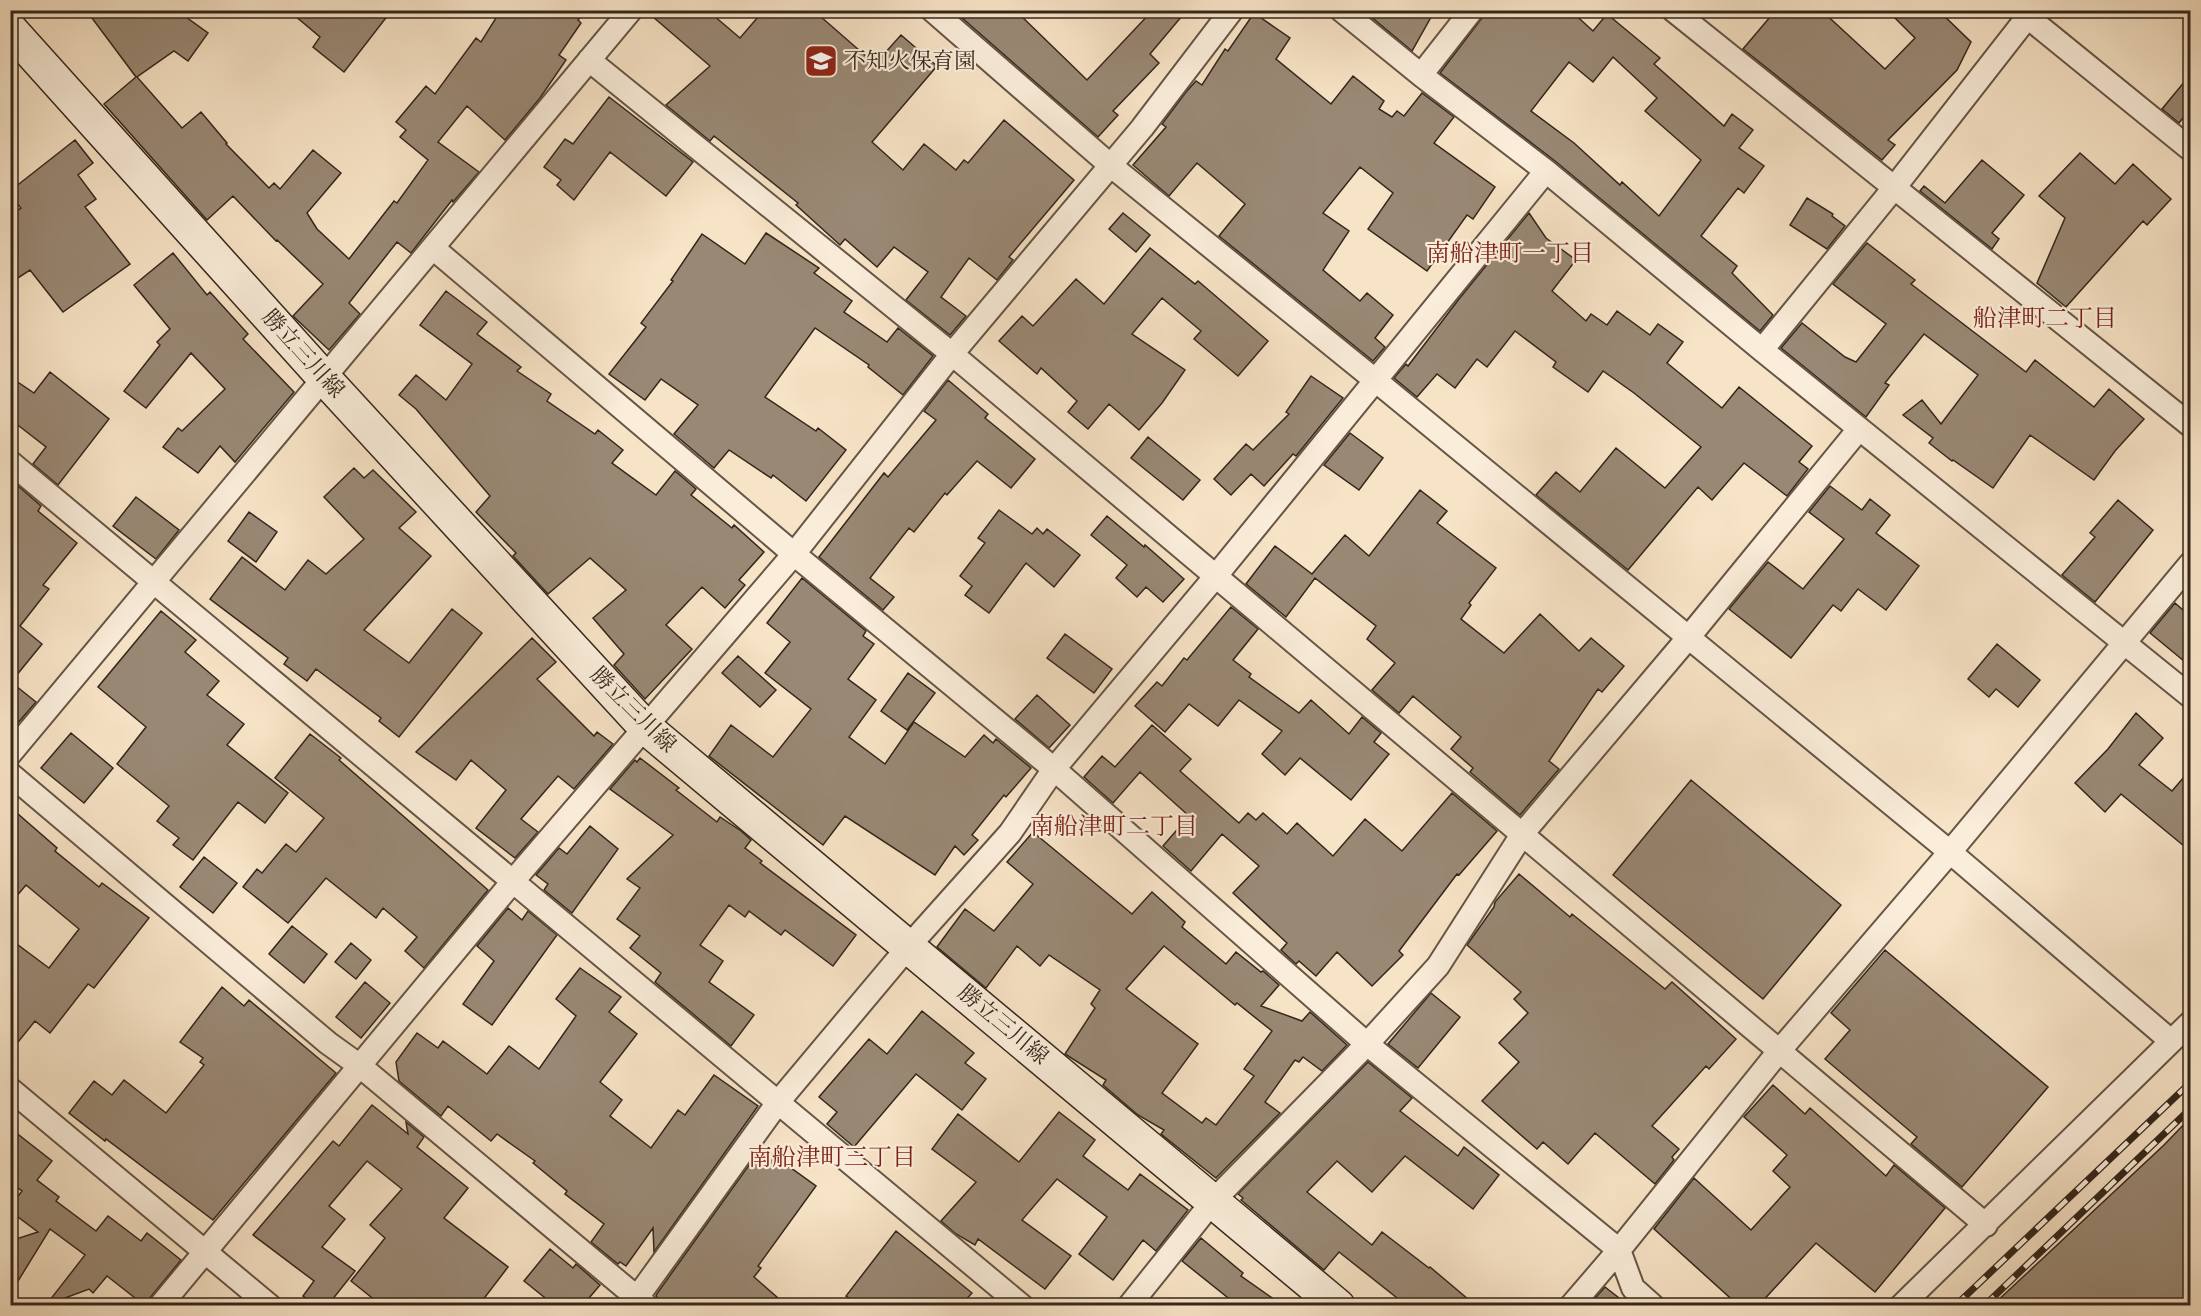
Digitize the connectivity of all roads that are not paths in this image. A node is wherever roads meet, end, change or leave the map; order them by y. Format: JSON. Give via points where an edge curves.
{"nodes":[{"id":1,"x":631,"y":10,"type":"edge"},
{"id":2,"x":932,"y":10,"type":"edge"},
{"id":3,"x":1232,"y":10,"type":"edge"},
{"id":4,"x":1341,"y":10,"type":"edge"},
{"id":5,"x":1472,"y":10,"type":"edge"},
{"id":6,"x":1673,"y":10,"type":"edge"},
{"id":7,"x":2026,"y":13,"type":"edge"},
{"id":8,"x":10,"y":29,"type":"edge"},
{"id":9,"x":589,"y":60,"type":"junction"},
{"id":10,"x":1421,"y":75,"type":"junction"},
{"id":11,"x":2190,"y":149,"type":"edge"},
{"id":12,"x":1110,"y":165,"type":"junction"},
{"id":13,"x":1546,"y":171,"type":"junction"},
{"id":14,"x":1894,"y":188,"type":"junction"},
{"id":15,"x":433,"y":248,"type":"junction"},
{"id":16,"x":1762,"y":350,"type":"junction"},
{"id":17,"x":952,"y":354,"type":"junction"},
{"id":18,"x":324,"y":378,"type":"junction"},
{"id":19,"x":1376,"y":380,"type":"junction"},
{"id":20,"x":2190,"y":425,"type":"edge"},
{"id":21,"x":1859,"y":429,"type":"junction"},
{"id":22,"x":10,"y":462,"type":"edge"},
{"id":23,"x":794,"y":554,"type":"junction"},
{"id":24,"x":2190,"y":564,"type":"edge"},
{"id":25,"x":1215,"y":577,"type":"junction"},
{"id":26,"x":155,"y":581,"type":"junction"},
{"id":27,"x":1688,"y":638,"type":"junction"},
{"id":28,"x":2124,"y":643,"type":"junction"},
{"id":29,"x":2190,"y":696,"type":"edge"},
{"id":30,"x":645,"y":727,"type":"junction"},
{"id":31,"x":10,"y":754,"type":"edge"},
{"id":32,"x":1054,"y":769,"type":"junction"},
{"id":33,"x":10,"y":774,"type":"edge"},
{"id":34,"x":1523,"y":833,"type":"junction"},
{"id":35,"x":1950,"y":852,"type":"junction"},
{"id":36,"x":514,"y":880,"type":"junction"},
{"id":37,"x":909,"y":946,"type":"junction"},
{"id":38,"x":2190,"y":1023,"type":"edge"},
{"id":39,"x":2171,"y":1041,"type":"junction"},
{"id":40,"x":1367,"y":1044,"type":"junction"},
{"id":41,"x":1780,"y":1050,"type":"junction"},
{"id":42,"x":360,"y":1066,"type":"junction"},
{"id":43,"x":10,"y":1089,"type":"edge"},
{"id":44,"x":779,"y":1101,"type":"junction"},
{"id":45,"x":1213,"y":1201,"type":"junction"},
{"id":46,"x":1986,"y":1225,"type":"junction"},
{"id":47,"x":1619,"y":1250,"type":"junction"},
{"id":48,"x":205,"y":1251,"type":"junction"},
{"id":49,"x":638,"y":1303,"type":"edge"},
{"id":50,"x":160,"y":1305,"type":"edge"},
{"id":51,"x":270,"y":1305,"type":"edge"},
{"id":52,"x":1022,"y":1305,"type":"edge"},
{"id":53,"x":1129,"y":1305,"type":"edge"},
{"id":54,"x":1338,"y":1305,"type":"edge"},
{"id":55,"x":1571,"y":1305,"type":"edge"},
{"id":56,"x":1653,"y":1305,"type":"edge"},
{"id":57,"x":1901,"y":1305,"type":"edge"}],
"edges":[{"from":1,"to":9,"type":"street"},
{"from":2,"to":12,"type":"street"},
{"from":3,"to":12,"type":"street"},
{"from":4,"to":10,"type":"street"},
{"from":5,"to":10,"type":"street"},
{"from":6,"to":14,"type":"street"},
{"from":7,"to":11,"type":"street"},
{"from":7,"to":14,"type":"street"},
{"from":8,"to":18,"type":"main road","name":"勝立三川線"},
{"from":9,"to":15,"type":"street"},
{"from":9,"to":17,"type":"street"},
{"from":10,"to":13,"type":"street"},
{"from":12,"to":17,"type":"street"},
{"from":12,"to":19,"type":"street"},
{"from":13,"to":16,"type":"street"},
{"from":13,"to":19,"type":"street"},
{"from":14,"to":16,"type":"street"},
{"from":14,"to":20,"type":"street"},
{"from":15,"to":18,"type":"street"},
{"from":15,"to":23,"type":"street"},
{"from":16,"to":21,"type":"street"},
{"from":17,"to":23,"type":"street"},
{"from":17,"to":25,"type":"street"},
{"from":18,"to":26,"type":"street"},
{"from":18,"to":30,"type":"main road","name":"勝立三川線"},
{"from":19,"to":25,"type":"street"},
{"from":19,"to":27,"type":"street"},
{"from":21,"to":27,"type":"street"},
{"from":21,"to":28,"type":"street"},
{"from":22,"to":26,"type":"street"},
{"from":23,"to":30,"type":"street"},
{"from":23,"to":32,"type":"street"},
{"from":24,"to":28,"type":"street"},
{"from":25,"to":32,"type":"street"},
{"from":25,"to":34,"type":"street"},
{"from":26,"to":31,"type":"street"},
{"from":26,"to":36,"type":"street"},
{"from":27,"to":34,"type":"street"},
{"from":27,"to":35,"type":"street"},
{"from":28,"to":29,"type":"street"},
{"from":28,"to":35,"type":"street"},
{"from":30,"to":36,"type":"street"},
{"from":30,"to":37,"type":"main road","name":"勝立三川線"},
{"from":32,"to":37,"type":"street","via":[[1010,833]]},
{"from":32,"to":40,"type":"street"},
{"from":33,"to":42,"type":"street"},
{"from":34,"to":40,"type":"street","via":[[1438,966]]},
{"from":34,"to":41,"type":"street"},
{"from":35,"to":39,"type":"street"},
{"from":35,"to":41,"type":"street"},
{"from":36,"to":42,"type":"street"},
{"from":36,"to":44,"type":"street"},
{"from":37,"to":44,"type":"street"},
{"from":37,"to":45,"type":"main road","name":"勝立三川線"},
{"from":38,"to":39,"type":"street"},
{"from":39,"to":46,"type":"street"},
{"from":40,"to":45,"type":"street"},
{"from":40,"to":47,"type":"street"},
{"from":41,"to":46,"type":"street"},
{"from":41,"to":47,"type":"street"},
{"from":42,"to":48,"type":"street"},
{"from":42,"to":49,"type":"street"},
{"from":43,"to":48,"type":"street"},
{"from":44,"to":49,"type":"street"},
{"from":44,"to":52,"type":"street"},
{"from":45,"to":53,"type":"street"},
{"from":45,"to":54,"type":"main road","name":"勝立三川線"},
{"from":46,"to":57,"type":"street"},
{"from":47,"to":55,"type":"street"},
{"from":47,"to":56,"type":"street","via":[[1633,1288]]},
{"from":48,"to":50,"type":"street"},
{"from":48,"to":51,"type":"street"}]}
